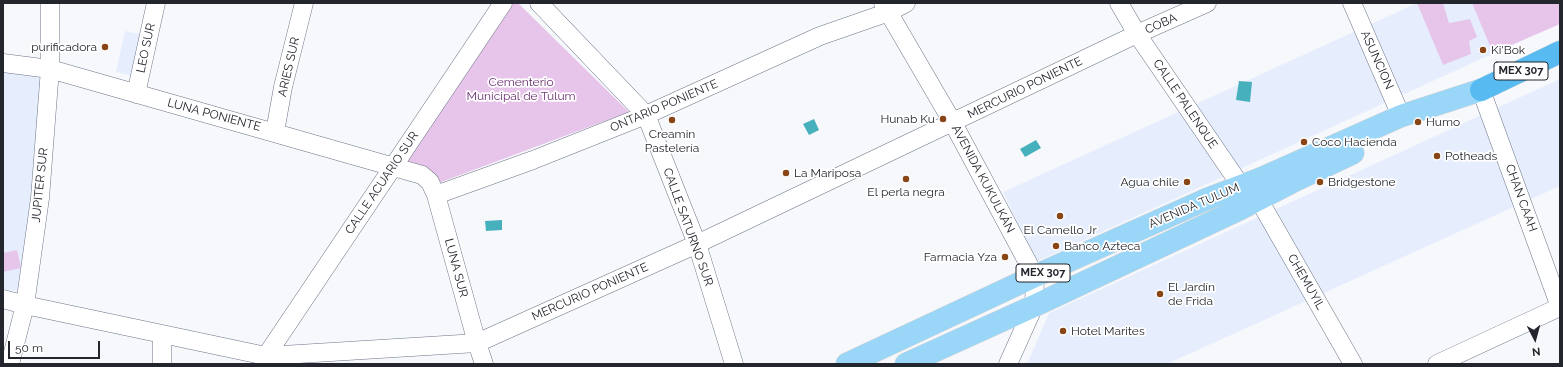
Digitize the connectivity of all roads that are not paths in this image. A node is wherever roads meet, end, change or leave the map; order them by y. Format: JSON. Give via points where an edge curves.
{"nodes":[{"id":1,"x":50,"y":3,"type":"edge"},
{"id":2,"x":156,"y":3,"type":"edge"},
{"id":3,"x":304,"y":3,"type":"edge"},
{"id":4,"x":503,"y":3,"type":"edge"},
{"id":5,"x":539,"y":3,"type":"edge"},
{"id":6,"x":906,"y":3,"type":"edge"},
{"id":7,"x":1118,"y":3,"type":"edge"},
{"id":8,"x":1207,"y":3,"type":"edge"},
{"id":9,"x":1352,"y":3,"type":"edge"},
{"id":10,"x":886,"y":7,"type":"edge"},
{"id":11,"x":1137,"y":34,"type":"junction"},
{"id":12,"x":1560,"y":52,"type":"edge"},
{"id":13,"x":3,"y":63,"type":"edge"},
{"id":14,"x":50,"y":70,"type":"junction"},
{"id":15,"x":1481,"y":90,"type":"junction"},
{"id":16,"x":136,"y":94,"type":"junction"},
{"id":17,"x":646,"y":115,"type":"junction"},
{"id":18,"x":1401,"y":116,"type":"junction"},
{"id":19,"x":953,"y":123,"type":"junction"},
{"id":20,"x":275,"y":132,"type":"junction"},
{"id":21,"x":393,"y":167,"type":"junction"},
{"id":22,"x":422,"y":175,"type":"joint"},
{"id":23,"x":1241,"y":186,"type":"junction"},
{"id":24,"x":436,"y":195,"type":"junction"},
{"id":25,"x":1259,"y":200,"type":"junction"},
{"id":26,"x":697,"y":244,"type":"junction"},
{"id":27,"x":1035,"y":276,"type":"junction"},
{"id":28,"x":3,"y":299,"type":"edge"},
{"id":29,"x":24,"y":305,"type":"junction"},
{"id":30,"x":1034,"y":306,"type":"junction"},
{"id":31,"x":1560,"y":307,"type":"edge"},
{"id":32,"x":162,"y":335,"type":"junction"},
{"id":33,"x":477,"y":343,"type":"junction"},
{"id":34,"x":266,"y":360,"type":"edge"},
{"id":35,"x":10,"y":364,"type":"edge"},
{"id":36,"x":162,"y":364,"type":"edge"},
{"id":37,"x":484,"y":364,"type":"edge"},
{"id":38,"x":734,"y":364,"type":"edge"},
{"id":39,"x":847,"y":364,"type":"edge"},
{"id":40,"x":906,"y":364,"type":"edge"},
{"id":41,"x":1008,"y":364,"type":"edge"},
{"id":42,"x":1353,"y":364,"type":"edge"},
{"id":43,"x":1437,"y":364,"type":"edge"}],
"edges":[{"from":1,"to":14,"type":"street","name":"JUPITER SUR"},
{"from":2,"to":16,"type":"street","name":"LEO SUR"},
{"from":3,"to":20,"type":"street","name":"ARIES SUR","via":[[283,87]]},
{"from":4,"to":21,"type":"street","name":"CALLE ACUARIO SUR"},
{"from":5,"to":17,"type":"street"},
{"from":6,"to":10,"type":"street","name":"ONTARIO PONIENTE"},
{"from":7,"to":11,"type":"street","name":"CALLE PALENQUE"},
{"from":8,"to":11,"type":"street","name":"COBA"},
{"from":9,"to":18,"type":"street","name":"ASUNCION"},
{"from":10,"to":17,"type":"street","name":"ONTARIO PONIENTE"},
{"from":10,"to":19,"type":"street","name":"AVENIDA KUKULKÁN"},
{"from":11,"to":19,"type":"street","name":"MERCURIO PONIENTE"},
{"from":11,"to":23,"type":"street","name":"CALLE PALENQUE"},
{"from":12,"to":15,"type":"highway","name":"AVENIDA TULUM","number":"MEX 307"},
{"from":13,"to":14,"type":"street","name":"LUNA PONIENTE"},
{"from":14,"to":16,"type":"street","name":"LUNA PONIENTE"},
{"from":14,"to":29,"type":"street","name":"JUPITER SUR","via":[[40,198]]},
{"from":15,"to":18,"type":"main road","name":"AVENIDA TULUM","number":"MEX 307"},
{"from":15,"to":25,"type":"main road","name":"AVENIDA TULUM","number":"MEX 307"},
{"from":15,"to":31,"type":"street","name":"CHAN CAAH"},
{"from":16,"to":20,"type":"street","name":"LUNA PONIENTE"},
{"from":17,"to":24,"type":"street","name":"ONTARIO PONIENTE"},
{"from":17,"to":26,"type":"street","name":"CALLE SATURNO SUR"},
{"from":18,"to":23,"type":"main road","name":"AVENIDA TULUM","number":"MEX 307"},
{"from":19,"to":26,"type":"street","name":"MERCURIO PONIENTE"},
{"from":19,"to":27,"type":"street","name":"AVENIDA KUKULKÁN"},
{"from":20,"to":21,"type":"street","name":"LUNA PONIENTE"},
{"from":21,"to":22,"type":"street","name":"LUNA PONIENTE"},
{"from":21,"to":34,"type":"street","name":"CALLE ACUARIO SUR"},
{"from":22,"to":24,"type":"street","name":"LUNA SUR","via":[[430,182]]},
{"from":23,"to":25,"type":"street","name":"CALLE PALENQUE"},
{"from":23,"to":27,"type":"main road","name":"AVENIDA TULUM","number":"MEX 307"},
{"from":24,"to":33,"type":"street","name":"LUNA SUR"},
{"from":25,"to":30,"type":"main road","name":"AVENIDA TULUM","number":"MEX 307"},
{"from":25,"to":42,"type":"street","name":"CHEMUYIL"},
{"from":26,"to":33,"type":"street","name":"MERCURIO PONIENTE"},
{"from":26,"to":38,"type":"street","name":"CALLE SATURNO SUR"},
{"from":27,"to":30,"type":"street"},
{"from":27,"to":39,"type":"main road","name":"AVENIDA TULUM","number":"MEX 307"},
{"from":28,"to":29,"type":"street","name":"MERCURIO PONIENTE"},
{"from":29,"to":32,"type":"street","name":"MERCURIO PONIENTE"},
{"from":29,"to":35,"type":"street","name":"JUPITER SUR"},
{"from":30,"to":40,"type":"main road","name":"AVENIDA TULUM","number":"MEX 307"},
{"from":30,"to":41,"type":"street"},
{"from":31,"to":43,"type":"street"},
{"from":32,"to":34,"type":"street","name":"MERCURIO PONIENTE"},
{"from":32,"to":36,"type":"street"},
{"from":33,"to":34,"type":"street","name":"MERCURIO PONIENTE"},
{"from":33,"to":37,"type":"street","name":"LUNA SUR"}]}
